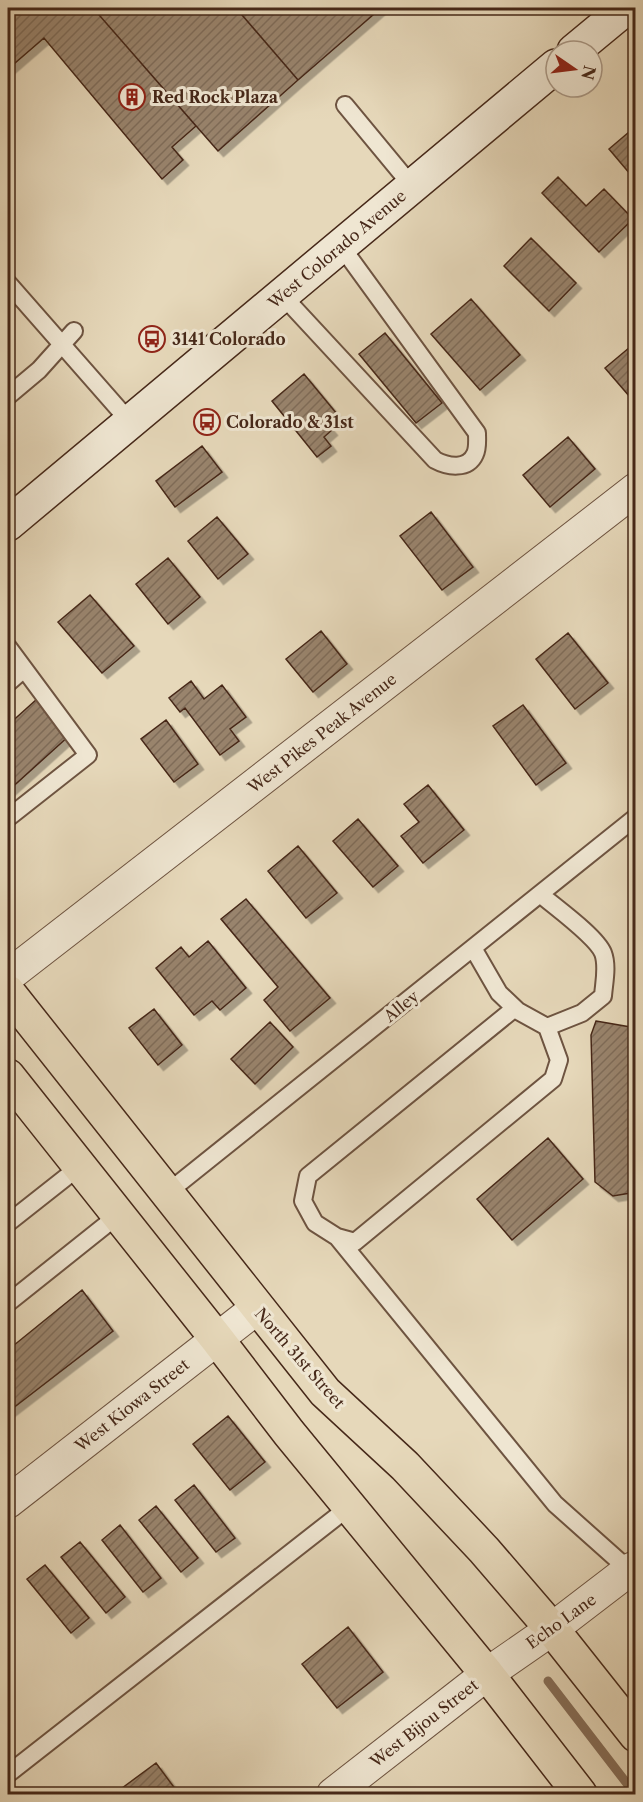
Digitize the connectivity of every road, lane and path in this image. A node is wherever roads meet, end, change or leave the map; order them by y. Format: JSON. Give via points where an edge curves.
{"nodes":[{"id":1,"x":626,"y":8,"type":"edge"},
{"id":2,"x":589,"y":39,"type":"edge"},
{"id":3,"x":544,"y":76,"type":"edge"},
{"id":4,"x":345,"y":105,"type":"dead end"},
{"id":5,"x":412,"y":186,"type":"junction"},
{"id":6,"x":340,"y":246,"type":"junction"},
{"id":7,"x":8,"y":284,"type":"edge"},
{"id":8,"x":282,"y":295,"type":"junction"},
{"id":9,"x":74,"y":331,"type":"dead end"},
{"id":10,"x":62,"y":345,"type":"junction"},
{"id":11,"x":8,"y":396,"type":"edge"},
{"id":12,"x":130,"y":422,"type":"junction"},
{"id":13,"x":636,"y":489,"type":"edge"},
{"id":14,"x":12,"y":512,"type":"edge"},
{"id":15,"x":8,"y":647,"type":"edge"},
{"id":16,"x":24,"y":669,"type":"junction"},
{"id":17,"x":8,"y":683,"type":"edge"},
{"id":18,"x":8,"y":818,"type":"edge"},
{"id":19,"x":636,"y":818,"type":"edge"},
{"id":20,"x":540,"y":894,"type":"junction"},
{"id":21,"x":473,"y":948,"type":"junction"},
{"id":22,"x":8,"y":976,"type":"edge"},
{"id":23,"x":8,"y":992,"type":"edge"},
{"id":24,"x":515,"y":1008,"type":"junction"},
{"id":25,"x":547,"y":1027,"type":"junction"},
{"id":26,"x":8,"y":1076,"type":"edge"},
{"id":27,"x":79,"y":1167,"type":"junction"},
{"id":28,"x":167,"y":1194,"type":"junction"},
{"id":29,"x":117,"y":1216,"type":"junction"},
{"id":30,"x":8,"y":1223,"type":"edge"},
{"id":31,"x":336,"y":1237,"type":"junction"},
{"id":32,"x":8,"y":1303,"type":"edge"},
{"id":33,"x":257,"y":1308,"type":"junction"},
{"id":34,"x":217,"y":1340,"type":"junction"},
{"id":35,"x":8,"y":1502,"type":"edge"},
{"id":36,"x":350,"y":1507,"type":"junction"},
{"id":37,"x":632,"y":1569,"type":"edge"},
{"id":38,"x":552,"y":1629,"type":"junction"},
{"id":39,"x":487,"y":1674,"type":"junction"},
{"id":40,"x":636,"y":1735,"type":"edge"},
{"id":41,"x":8,"y":1774,"type":"edge"},
{"id":42,"x":333,"y":1794,"type":"edge"},
{"id":43,"x":580,"y":1794,"type":"edge"}],
"edges":[{"from":1,"to":2,"type":"main road"},
{"from":3,"to":5,"type":"main road","name":"West Colorado Avenue"},
{"from":4,"to":5,"type":"lane"},
{"from":5,"to":6,"type":"main road","name":"West Colorado Avenue"},
{"from":6,"to":8,"type":"main road","name":"West Colorado Avenue"},
{"from":6,"to":8,"type":"lane","via":[[477,433],[474,457],[457,467],[435,460]]},
{"from":7,"to":10,"type":"lane"},
{"from":8,"to":12,"type":"main road","name":"West Colorado Avenue"},
{"from":9,"to":10,"type":"lane"},
{"from":10,"to":11,"type":"lane"},
{"from":10,"to":12,"type":"lane"},
{"from":12,"to":14,"type":"main road","name":"West Colorado Avenue"},
{"from":13,"to":22,"type":"street","name":"West Pikes Peak Avenue"},
{"from":15,"to":16,"type":"lane"},
{"from":16,"to":17,"type":"lane"},
{"from":16,"to":18,"type":"lane","via":[[88,755]]},
{"from":19,"to":20,"type":"lane","name":"Alley"},
{"from":20,"to":21,"type":"lane","name":"Alley"},
{"from":20,"to":25,"type":"lane","via":[[587,932],[603,953],[606,973],[603,996],[582,1013]]},
{"from":21,"to":24,"type":"lane","via":[[499,993]]},
{"from":21,"to":28,"type":"lane","name":"Alley"},
{"from":23,"to":28,"type":"main road","name":"North 31st Street"},
{"from":24,"to":25,"type":"lane"},
{"from":24,"to":31,"type":"lane","via":[[308,1176],[303,1201],[315,1223]]},
{"from":25,"to":31,"type":"lane","via":[[559,1060],[553,1080],[355,1242]]},
{"from":26,"to":27,"type":"main road"},
{"from":27,"to":29,"type":"main road"},
{"from":27,"to":30,"type":"lane"},
{"from":28,"to":33,"type":"main road","name":"North 31st Street"},
{"from":29,"to":32,"type":"lane"},
{"from":29,"to":34,"type":"main road"},
{"from":31,"to":37,"type":"lane","via":[[555,1504]]},
{"from":33,"to":34,"type":"street","name":"West Kiowa Street"},
{"from":33,"to":38,"type":"main road","name":"North 31st Street","via":[[325,1392],[405,1466]]},
{"from":34,"to":35,"type":"street","name":"West Kiowa Street"},
{"from":34,"to":36,"type":"main road"},
{"from":36,"to":39,"type":"main road"},
{"from":36,"to":41,"type":"lane"},
{"from":37,"to":38,"type":"street","name":"Echo Lane"},
{"from":38,"to":39,"type":"street","name":"Echo Lane"},
{"from":38,"to":40,"type":"main road","name":"North 31st Street"},
{"from":39,"to":42,"type":"street","name":"West Bijou Street"},
{"from":39,"to":43,"type":"main road"}]}
